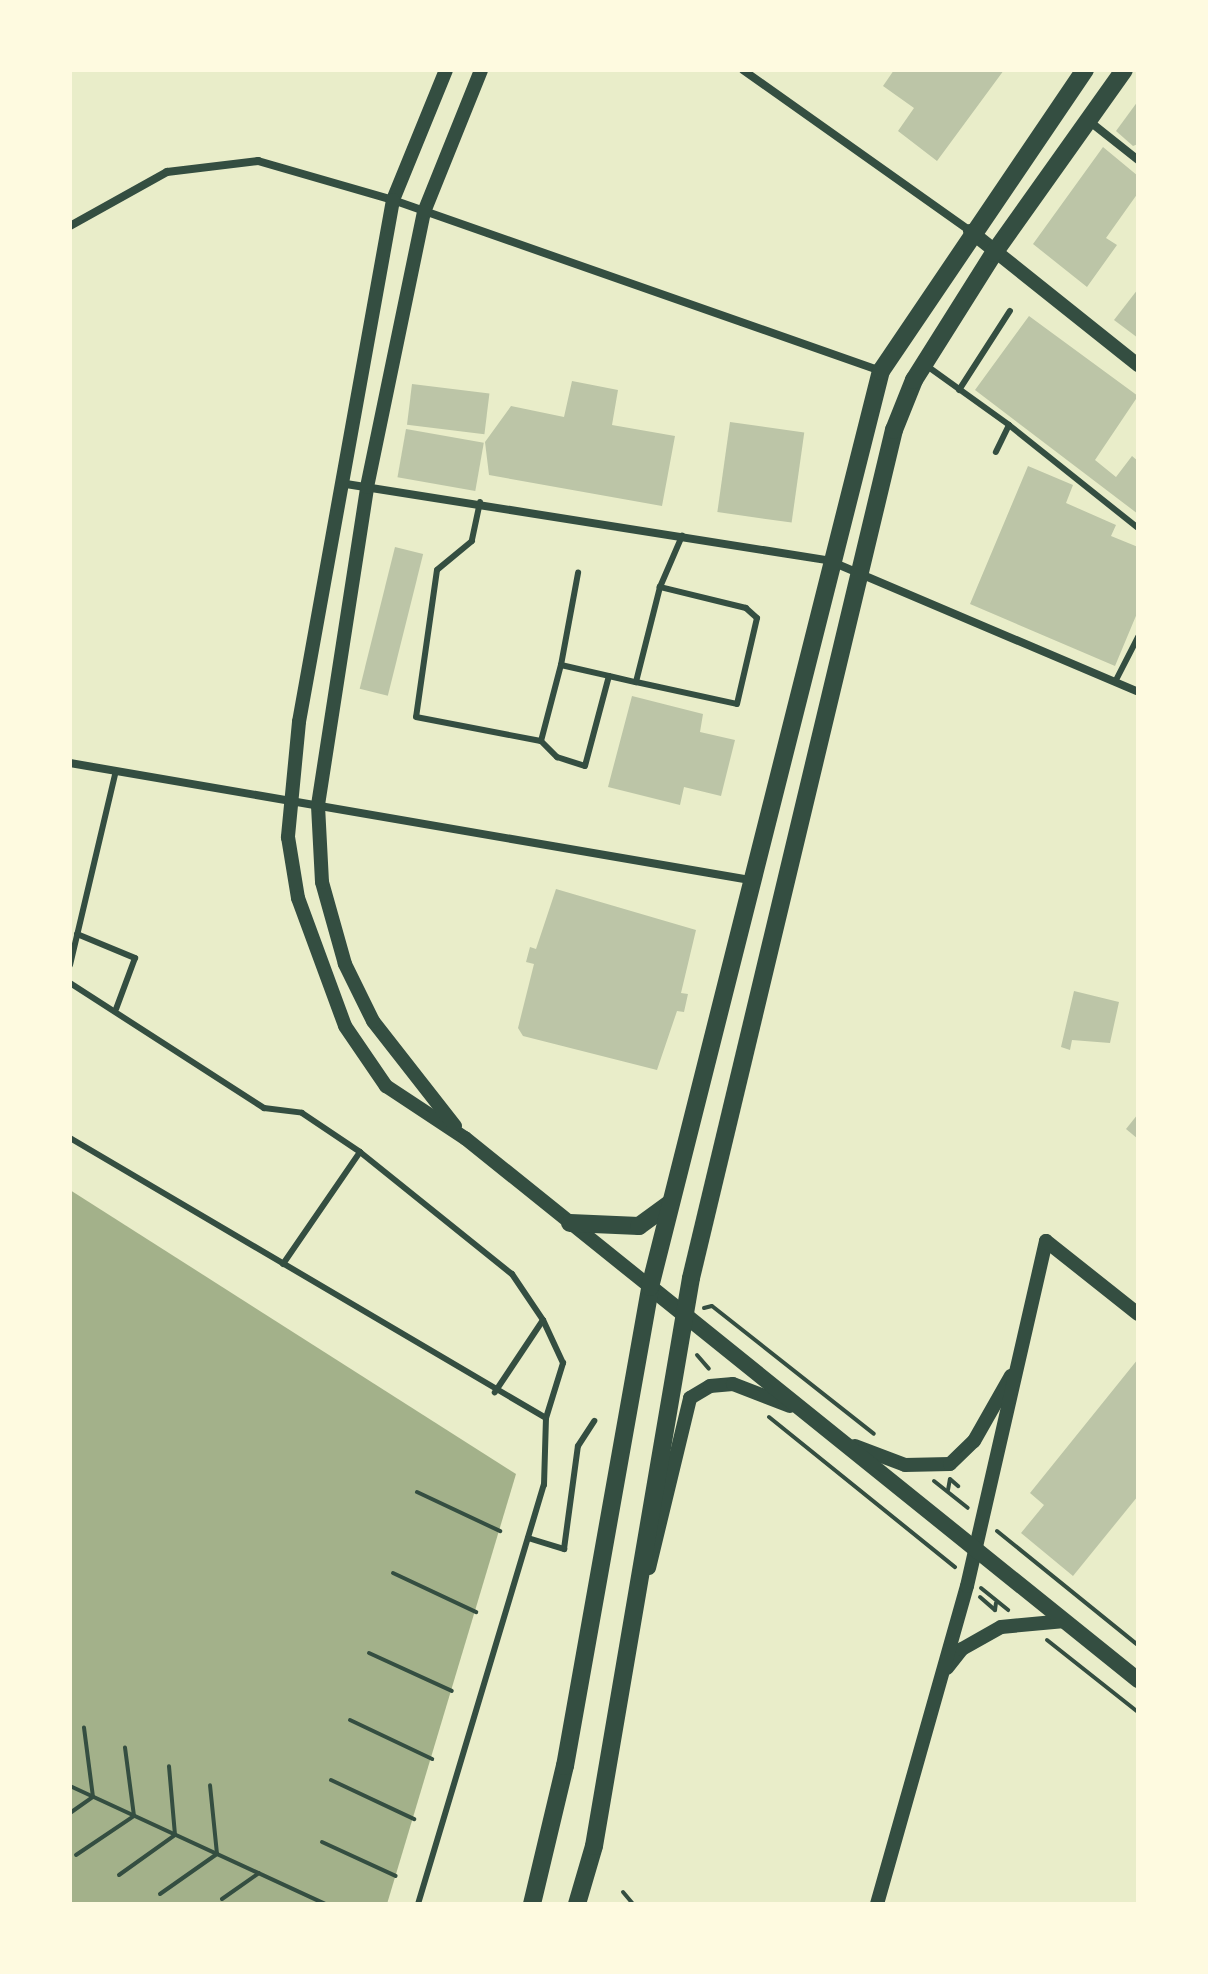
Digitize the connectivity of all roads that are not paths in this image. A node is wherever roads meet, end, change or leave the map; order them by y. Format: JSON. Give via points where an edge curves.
{"nodes":[{"id":1,"x":446,"y":70,"type":"edge"},
{"id":2,"x":481,"y":70,"type":"edge"},
{"id":3,"x":743,"y":70,"type":"edge"},
{"id":4,"x":1085,"y":70,"type":"edge"},
{"id":5,"x":1124,"y":70,"type":"edge"},
{"id":6,"x":1089,"y":121,"type":"junction"},
{"id":7,"x":1138,"y":160,"type":"edge"},
{"id":8,"x":393,"y":200,"type":"junction"},
{"id":9,"x":424,"y":212,"type":"junction"},
{"id":10,"x":70,"y":226,"type":"edge"},
{"id":11,"x":970,"y":231,"type":"junction"},
{"id":12,"x":994,"y":253,"type":"junction"},
{"id":13,"x":1010,"y":311,"type":"dead end"},
{"id":14,"x":924,"y":364,"type":"junction"},
{"id":15,"x":1138,"y":365,"type":"edge"},
{"id":16,"x":881,"y":371,"type":"junction"},
{"id":17,"x":959,"y":390,"type":"junction"},
{"id":18,"x":1009,"y":425,"type":"junction"},
{"id":19,"x":996,"y":452,"type":"dead end"},
{"id":20,"x":346,"y":484,"type":"junction"},
{"id":21,"x":367,"y":487,"type":"junction"},
{"id":22,"x":480,"y":502,"type":"junction"},
{"id":23,"x":1138,"y":528,"type":"edge"},
{"id":24,"x":682,"y":536,"type":"junction"},
{"id":25,"x":830,"y":561,"type":"junction"},
{"id":26,"x":578,"y":573,"type":"dead end"},
{"id":27,"x":862,"y":575,"type":"junction"},
{"id":28,"x":660,"y":587,"type":"junction"},
{"id":29,"x":1138,"y":637,"type":"edge"},
{"id":30,"x":561,"y":665,"type":"junction"},
{"id":31,"x":609,"y":676,"type":"junction"},
{"id":32,"x":636,"y":682,"type":"junction"},
{"id":33,"x":1115,"y":682,"type":"junction"},
{"id":34,"x":1138,"y":692,"type":"edge"},
{"id":35,"x":541,"y":741,"type":"junction"},
{"id":36,"x":70,"y":763,"type":"edge"},
{"id":37,"x":116,"y":771,"type":"junction"},
{"id":38,"x":288,"y":800,"type":"junction"},
{"id":39,"x":318,"y":805,"type":"junction"},
{"id":40,"x":750,"y":880,"type":"junction"},
{"id":41,"x":77,"y":934,"type":"junction"},
{"id":42,"x":70,"y":965,"type":"edge"},
{"id":43,"x":70,"y":983,"type":"edge"},
{"id":44,"x":116,"y":1009,"type":"junction"},
{"id":45,"x":70,"y":1138,"type":"edge"},
{"id":46,"x":465,"y":1138,"type":"junction"},
{"id":47,"x":360,"y":1152,"type":"junction"},
{"id":48,"x":671,"y":1203,"type":"junction"},
{"id":49,"x":570,"y":1223,"type":"junction"},
{"id":50,"x":283,"y":1264,"type":"junction"},
{"id":51,"x":650,"y":1287,"type":"junction"},
{"id":52,"x":683,"y":1314,"type":"junction"},
{"id":53,"x":1138,"y":1314,"type":"edge"},
{"id":54,"x":543,"y":1320,"type":"junction"},
{"id":55,"x":1019,"y":1362,"type":"junction"},
{"id":56,"x":495,"y":1392,"type":"junction"},
{"id":57,"x":546,"y":1418,"type":"junction"},
{"id":58,"x":594,"y":1421,"type":"dead end"},
{"id":59,"x":822,"y":1426,"type":"junction"},
{"id":60,"x":528,"y":1538,"type":"junction"},
{"id":61,"x":976,"y":1549,"type":"junction"},
{"id":62,"x":1065,"y":1621,"type":"junction"},
{"id":63,"x":628,"y":1649,"type":"junction"},
{"id":64,"x":944,"y":1671,"type":"junction"},
{"id":65,"x":1138,"y":1680,"type":"edge"},
{"id":66,"x":418,"y":1904,"type":"edge"},
{"id":67,"x":532,"y":1904,"type":"edge"},
{"id":68,"x":577,"y":1904,"type":"edge"},
{"id":69,"x":877,"y":1904,"type":"edge"}],
"edges":[{"from":1,"to":8,"type":"street"},
{"from":2,"to":9,"type":"street"},
{"from":3,"to":11,"type":"street"},
{"from":4,"to":11,"type":"main road"},
{"from":5,"to":6,"type":"main road"},
{"from":6,"to":7,"type":"street"},
{"from":6,"to":12,"type":"main road"},
{"from":8,"to":9,"type":"street"},
{"from":8,"to":10,"type":"street","via":[[258,161],[217,161],[139,184]]},
{"from":8,"to":20,"type":"street"},
{"from":9,"to":16,"type":"street"},
{"from":9,"to":21,"type":"street"},
{"from":11,"to":12,"type":"street"},
{"from":11,"to":16,"type":"main road"},
{"from":12,"to":14,"type":"main road"},
{"from":12,"to":15,"type":"street"},
{"from":13,"to":17,"type":"lane"},
{"from":14,"to":17,"type":"lane"},
{"from":14,"to":27,"type":"main road","via":[[894,430]]},
{"from":16,"to":25,"type":"main road"},
{"from":17,"to":18,"type":"lane"},
{"from":18,"to":19,"type":"lane"},
{"from":18,"to":23,"type":"lane"},
{"from":20,"to":21,"type":"street"},
{"from":20,"to":38,"type":"street"},
{"from":21,"to":22,"type":"street"},
{"from":21,"to":39,"type":"street"},
{"from":22,"to":24,"type":"street"},
{"from":22,"to":35,"type":"lane","via":[[472,541],[437,570],[416,717]]},
{"from":24,"to":25,"type":"street"},
{"from":24,"to":28,"type":"lane"},
{"from":25,"to":27,"type":"street"},
{"from":25,"to":40,"type":"main road"},
{"from":26,"to":30,"type":"lane"},
{"from":27,"to":33,"type":"street"},
{"from":27,"to":52,"type":"main road"},
{"from":28,"to":32,"type":"lane"},
{"from":28,"to":32,"type":"lane","via":[[746,608],[757,618],[737,704]]},
{"from":29,"to":33,"type":"lane"},
{"from":30,"to":31,"type":"lane"},
{"from":30,"to":35,"type":"lane"},
{"from":31,"to":32,"type":"lane"},
{"from":31,"to":35,"type":"lane","via":[[585,766],[557,757]]},
{"from":33,"to":34,"type":"street"},
{"from":36,"to":37,"type":"street"},
{"from":37,"to":38,"type":"street"},
{"from":37,"to":41,"type":"lane"},
{"from":38,"to":39,"type":"street"},
{"from":38,"to":46,"type":"street","via":[[298,898],[345,1026],[386,1086]]},
{"from":39,"to":40,"type":"street"},
{"from":39,"to":46,"type":"street","via":[[322,882],[345,964],[373,1021]]},
{"from":40,"to":48,"type":"main road"},
{"from":41,"to":42,"type":"lane"},
{"from":41,"to":44,"type":"lane","via":[[135,958]]},
{"from":43,"to":44,"type":"lane"},
{"from":44,"to":47,"type":"lane","via":[[264,1108],[302,1113]]},
{"from":45,"to":50,"type":"lane"},
{"from":46,"to":49,"type":"street"},
{"from":47,"to":50,"type":"lane"},
{"from":47,"to":54,"type":"lane","via":[[512,1274]]},
{"from":48,"to":49,"type":"main road","via":[[639,1226]]},
{"from":48,"to":51,"type":"main road"},
{"from":49,"to":51,"type":"street"},
{"from":50,"to":56,"type":"lane"},
{"from":51,"to":52,"type":"main road"},
{"from":51,"to":67,"type":"main road","via":[[565,1766]]},
{"from":52,"to":59,"type":"main road"},
{"from":52,"to":63,"type":"main road"},
{"from":53,"to":55,"type":"street","via":[[1046,1241]]},
{"from":54,"to":56,"type":"lane"},
{"from":54,"to":57,"type":"lane","via":[[563,1363]]},
{"from":55,"to":59,"type":"street","via":[[974,1441],[950,1464],[889,1461]]},
{"from":55,"to":61,"type":"street"},
{"from":56,"to":57,"type":"lane"},
{"from":57,"to":60,"type":"lane","via":[[546,1475]]},
{"from":58,"to":60,"type":"lane","via":[[578,1446],[564,1549]]},
{"from":59,"to":61,"type":"main road"},
{"from":59,"to":63,"type":"street","via":[[771,1395],[728,1384],[702,1389],[686,1407]]},
{"from":60,"to":66,"type":"lane"},
{"from":61,"to":62,"type":"main road"},
{"from":61,"to":64,"type":"street"},
{"from":62,"to":64,"type":"street","via":[[1026,1624],[979,1637]]},
{"from":62,"to":65,"type":"main road"},
{"from":63,"to":68,"type":"main road"},
{"from":64,"to":69,"type":"street"}]}
